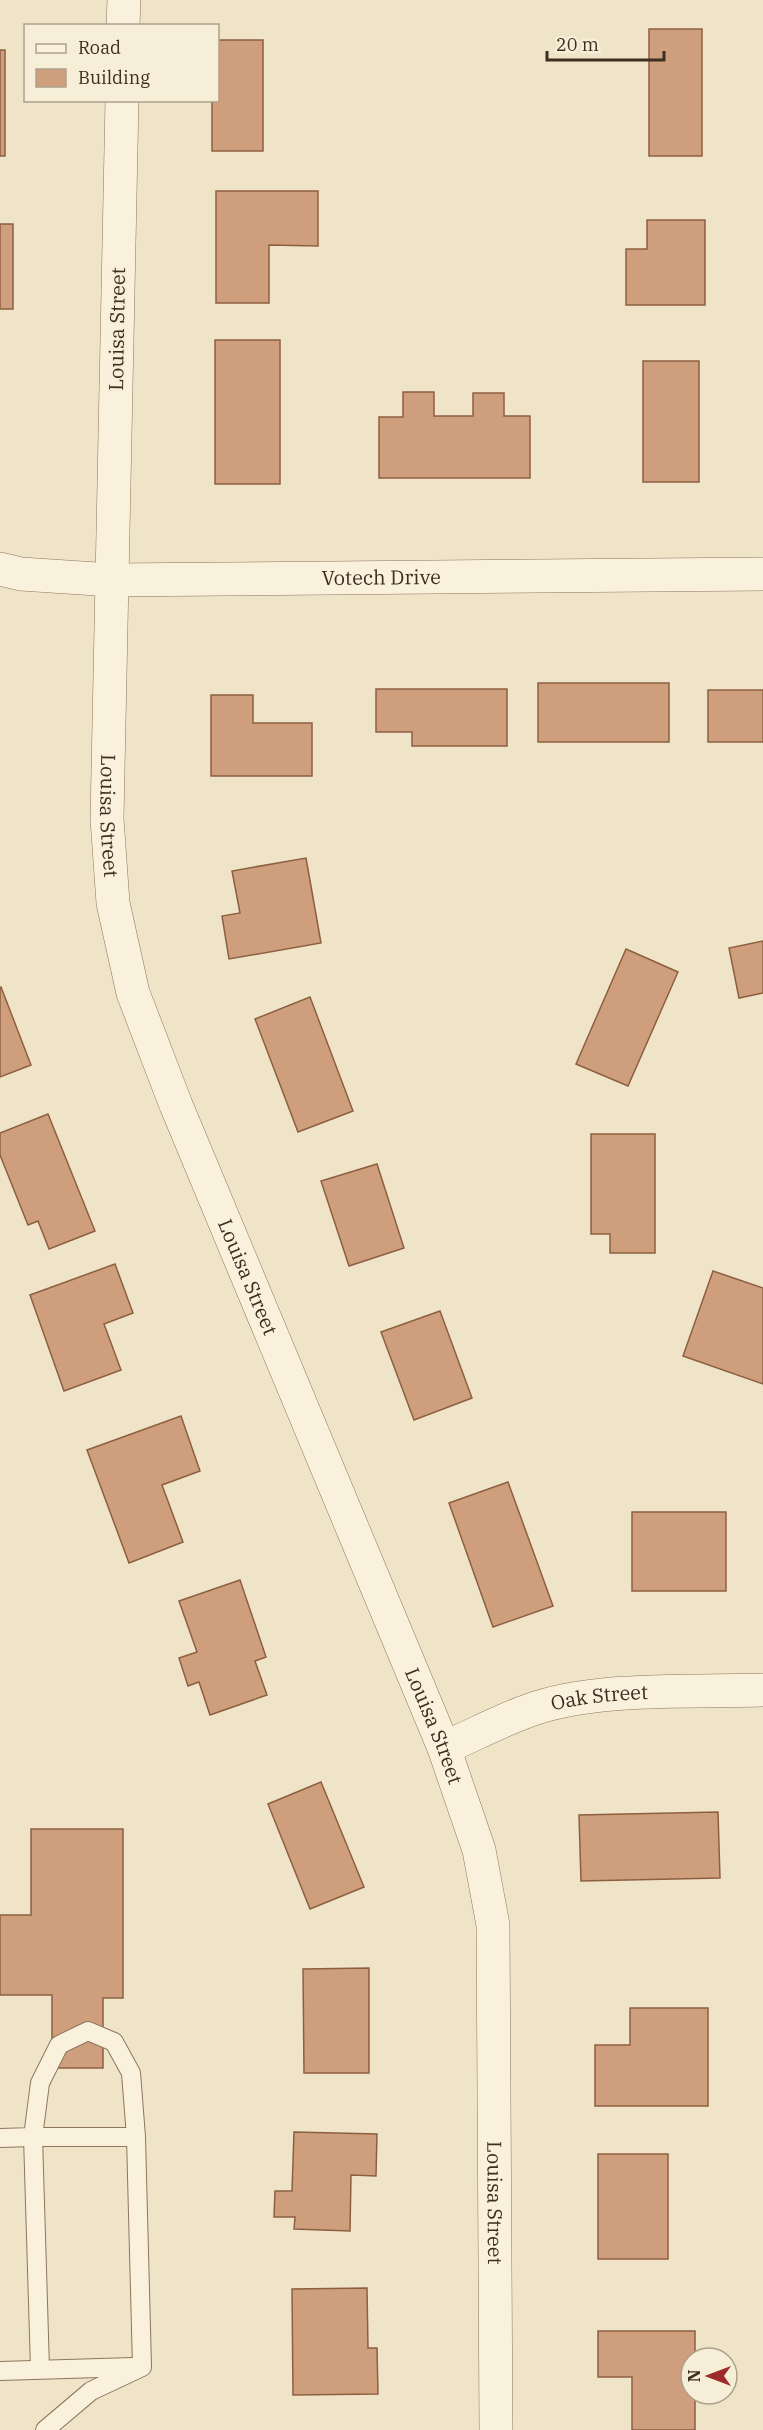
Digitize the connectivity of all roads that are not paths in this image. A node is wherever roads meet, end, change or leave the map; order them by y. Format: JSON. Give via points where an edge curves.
{"nodes":[{"id":1,"x":124,"y":0,"type":"edge"},
{"id":2,"x":123,"y":24,"type":"edge"},
{"id":3,"x":122,"y":102,"type":"edge"},
{"id":4,"x":0,"y":569,"type":"edge"},
{"id":5,"x":763,"y":574,"type":"edge"},
{"id":6,"x":112,"y":580,"type":"junction"},
{"id":7,"x":763,"y":1690,"type":"edge"},
{"id":8,"x":444,"y":1748,"type":"junction"},
{"id":9,"x":33,"y":2137,"type":"junction"},
{"id":10,"x":136,"y":2137,"type":"junction"},
{"id":11,"x":0,"y":2138,"type":"edge"},
{"id":12,"x":142,"y":2367,"type":"junction"},
{"id":13,"x":40,"y":2369,"type":"junction"},
{"id":14,"x":0,"y":2371,"type":"edge"},
{"id":15,"x":45,"y":2430,"type":"edge"},
{"id":16,"x":496,"y":2430,"type":"edge"}],
"edges":[{"from":1,"to":2,"type":"street"},
{"from":3,"to":6,"type":"street","name":"Louisa Street"},
{"from":4,"to":6,"type":"street","name":"Votech Drive"},
{"from":5,"to":6,"type":"street","name":"Votech Drive"},
{"from":6,"to":8,"type":"street","name":"Louisa Street","via":[[107,819],[113,903],[133,993],[176,1106]]},
{"from":7,"to":8,"type":"street","name":"Oak Street","via":[[580,1698],[536,1707]]},
{"from":8,"to":16,"type":"street","name":"Louisa Street","via":[[479,1850],[493,1925]]},
{"from":9,"to":10,"type":"lane"},
{"from":9,"to":10,"type":"lane","via":[[40,2083],[58,2045],[88,2031],[114,2042],[131,2073]]},
{"from":9,"to":11,"type":"lane"},
{"from":9,"to":13,"type":"lane"},
{"from":10,"to":12,"type":"lane"},
{"from":12,"to":13,"type":"lane"},
{"from":12,"to":15,"type":"lane","via":[[91,2391]]},
{"from":13,"to":14,"type":"lane"}]}
